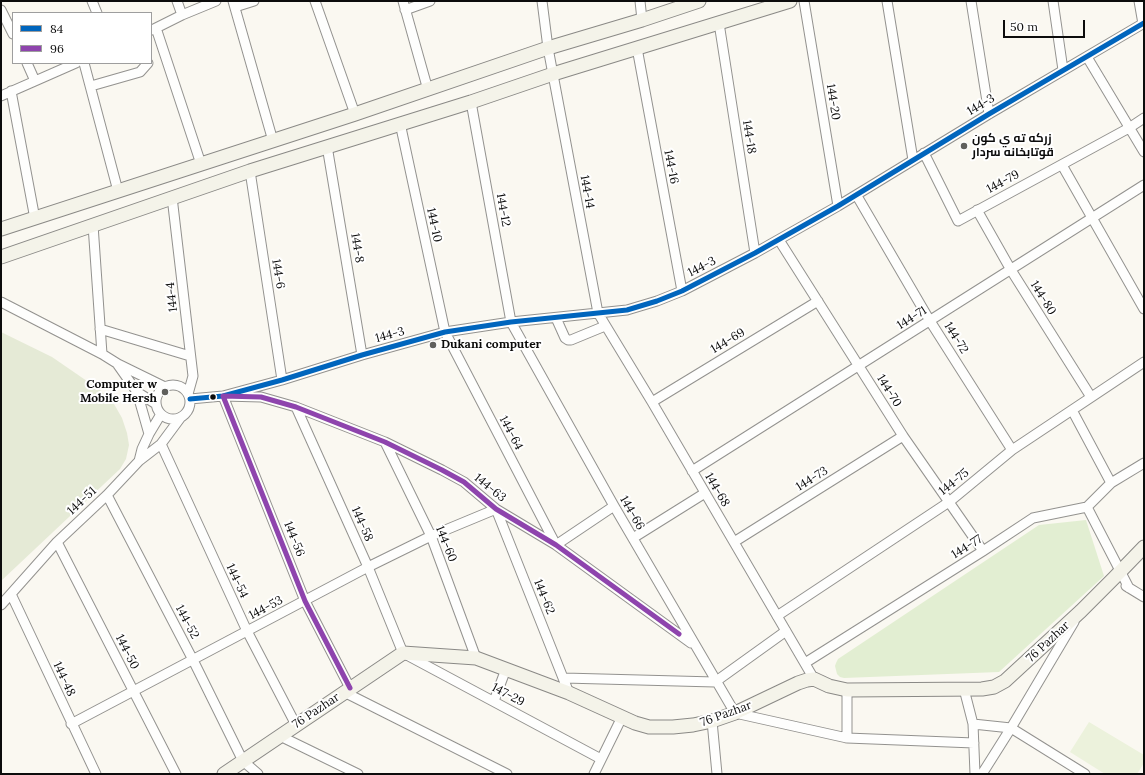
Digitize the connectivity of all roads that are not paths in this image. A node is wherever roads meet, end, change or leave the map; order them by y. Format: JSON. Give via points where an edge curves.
{"nodes":[{"id":1,"x":92,"y":1,"type":"edge"},
{"id":2,"x":178,"y":1,"type":"edge"},
{"id":3,"x":216,"y":1,"type":"edge"},
{"id":4,"x":254,"y":1,"type":"edge"},
{"id":5,"x":314,"y":1,"type":"edge"},
{"id":6,"x":402,"y":1,"type":"edge"},
{"id":7,"x":430,"y":1,"type":"edge"},
{"id":8,"x":542,"y":1,"type":"edge"},
{"id":9,"x":640,"y":1,"type":"edge"},
{"id":10,"x":699,"y":1,"type":"edge"},
{"id":11,"x":790,"y":1,"type":"edge"},
{"id":12,"x":804,"y":1,"type":"edge"},
{"id":13,"x":887,"y":1,"type":"edge"},
{"id":14,"x":971,"y":1,"type":"edge"},
{"id":15,"x":1053,"y":1,"type":"edge"},
{"id":16,"x":1139,"y":1,"type":"edge"},
{"id":17,"x":234,"y":4,"type":"edge"},
{"id":18,"x":1,"y":10,"type":"edge"},
{"id":19,"x":405,"y":10,"type":"junction"},
{"id":20,"x":97,"y":12,"type":"edge"},
{"id":21,"x":182,"y":15,"type":"junction"},
{"id":22,"x":642,"y":20,"type":"junction"},
{"id":23,"x":719,"y":23,"type":"junction"},
{"id":24,"x":1144,"y":24,"type":"edge"},
{"id":25,"x":154,"y":29,"type":"edge"},
{"id":26,"x":12,"y":32,"type":"edge"},
{"id":27,"x":548,"y":48,"type":"junction"},
{"id":28,"x":636,"y":48,"type":"junction"},
{"id":29,"x":1087,"y":57,"type":"junction"},
{"id":30,"x":27,"y":64,"type":"edge"},
{"id":31,"x":74,"y":64,"type":"edge"},
{"id":32,"x":84,"y":64,"type":"edge"},
{"id":33,"x":147,"y":64,"type":"edge"},
{"id":34,"x":1064,"y":70,"type":"junction"},
{"id":35,"x":553,"y":74,"type":"junction"},
{"id":36,"x":35,"y":81,"type":"junction"},
{"id":37,"x":91,"y":86,"type":"junction"},
{"id":38,"x":428,"y":90,"type":"junction"},
{"id":39,"x":11,"y":91,"type":"junction"},
{"id":40,"x":1,"y":96,"type":"edge"},
{"id":41,"x":471,"y":102,"type":"junction"},
{"id":42,"x":355,"y":114,"type":"junction"},
{"id":43,"x":989,"y":114,"type":"junction"},
{"id":44,"x":1144,"y":118,"type":"edge"},
{"id":45,"x":400,"y":123,"type":"junction"},
{"id":46,"x":1129,"y":128,"type":"junction"},
{"id":47,"x":273,"y":141,"type":"junction"},
{"id":48,"x":327,"y":146,"type":"junction"},
{"id":49,"x":1144,"y":152,"type":"edge"},
{"id":50,"x":924,"y":153,"type":"junction"},
{"id":51,"x":914,"y":160,"type":"junction"},
{"id":52,"x":201,"y":164,"type":"junction"},
{"id":53,"x":1062,"y":165,"type":"junction"},
{"id":54,"x":250,"y":171,"type":"junction"},
{"id":55,"x":1144,"y":185,"type":"edge"},
{"id":56,"x":118,"y":192,"type":"junction"},
{"id":57,"x":857,"y":196,"type":"junction"},
{"id":58,"x":172,"y":198,"type":"junction"},
{"id":59,"x":838,"y":206,"type":"junction"},
{"id":60,"x":977,"y":210,"type":"junction"},
{"id":61,"x":1092,"y":218,"type":"junction"},
{"id":62,"x":35,"y":219,"type":"junction"},
{"id":63,"x":93,"y":225,"type":"junction"},
{"id":64,"x":1,"y":229,"type":"edge"},
{"id":65,"x":779,"y":240,"type":"junction"},
{"id":66,"x":755,"y":253,"type":"junction"},
{"id":67,"x":1,"y":257,"type":"edge"},
{"id":68,"x":1011,"y":270,"type":"junction"},
{"id":69,"x":682,"y":291,"type":"junction"},
{"id":70,"x":818,"y":301,"type":"junction"},
{"id":71,"x":1,"y":302,"type":"edge"},
{"id":72,"x":1144,"y":309,"type":"edge"},
{"id":73,"x":598,"y":313,"type":"junction"},
{"id":74,"x":556,"y":318,"type":"junction"},
{"id":75,"x":930,"y":321,"type":"junction"},
{"id":76,"x":511,"y":322,"type":"junction"},
{"id":77,"x":605,"y":326,"type":"junction"},
{"id":78,"x":100,"y":329,"type":"junction"},
{"id":79,"x":445,"y":332,"type":"junction"},
{"id":80,"x":102,"y":354,"type":"junction"},
{"id":81,"x":362,"y":355,"type":"junction"},
{"id":82,"x":190,"y":356,"type":"junction"},
{"id":83,"x":1144,"y":362,"type":"edge"},
{"id":84,"x":118,"y":364,"type":"junction"},
{"id":85,"x":859,"y":366,"type":"junction"},
{"id":86,"x":282,"y":380,"type":"junction"},
{"id":87,"x":165,"y":387,"type":"junction"},
{"id":88,"x":137,"y":392,"type":"junction"},
{"id":89,"x":189,"y":396,"type":"junction"},
{"id":90,"x":221,"y":396,"type":"junction"},
{"id":91,"x":1091,"y":397,"type":"junction"},
{"id":92,"x":652,"y":402,"type":"junction"},
{"id":93,"x":156,"y":404,"type":"junction"},
{"id":94,"x":296,"y":407,"type":"junction"},
{"id":95,"x":188,"y":409,"type":"junction"},
{"id":96,"x":1072,"y":410,"type":"junction"},
{"id":97,"x":161,"y":414,"type":"junction"},
{"id":98,"x":181,"y":417,"type":"junction"},
{"id":99,"x":149,"y":434,"type":"junction"},
{"id":100,"x":903,"y":436,"type":"junction"},
{"id":101,"x":385,"y":442,"type":"junction"},
{"id":102,"x":160,"y":444,"type":"junction"},
{"id":103,"x":1012,"y":450,"type":"junction"},
{"id":104,"x":139,"y":461,"type":"junction"},
{"id":105,"x":1144,"y":463,"type":"edge"},
{"id":106,"x":692,"y":471,"type":"junction"},
{"id":107,"x":1111,"y":483,"type":"junction"},
{"id":108,"x":705,"y":493,"type":"junction"},
{"id":109,"x":107,"y":495,"type":"junction"},
{"id":110,"x":949,"y":502,"type":"junction"},
{"id":111,"x":614,"y":506,"type":"junction"},
{"id":112,"x":1087,"y":507,"type":"junction"},
{"id":113,"x":496,"y":509,"type":"junction"},
{"id":114,"x":431,"y":536,"type":"junction"},
{"id":115,"x":633,"y":538,"type":"junction"},
{"id":116,"x":57,"y":542,"type":"junction"},
{"id":117,"x":734,"y":542,"type":"junction"},
{"id":118,"x":556,"y":545,"type":"junction"},
{"id":119,"x":1144,"y":547,"type":"edge"},
{"id":120,"x":983,"y":551,"type":"junction"},
{"id":121,"x":368,"y":567,"type":"junction"},
{"id":122,"x":1118,"y":575,"type":"junction"},
{"id":123,"x":11,"y":594,"type":"junction"},
{"id":124,"x":1144,"y":597,"type":"edge"},
{"id":125,"x":305,"y":601,"type":"junction"},
{"id":126,"x":1,"y":605,"type":"edge"},
{"id":127,"x":1081,"y":611,"type":"junction"},
{"id":128,"x":777,"y":616,"type":"junction"},
{"id":129,"x":247,"y":632,"type":"junction"},
{"id":130,"x":786,"y":632,"type":"junction"},
{"id":131,"x":695,"y":646,"type":"junction"},
{"id":132,"x":403,"y":653,"type":"junction"},
{"id":133,"x":476,"y":658,"type":"junction"},
{"id":134,"x":193,"y":660,"type":"junction"},
{"id":135,"x":805,"y":663,"type":"junction"},
{"id":136,"x":506,"y":669,"type":"junction"},
{"id":137,"x":564,"y":678,"type":"junction"},
{"id":138,"x":814,"y":679,"type":"junction"},
{"id":139,"x":716,"y":682,"type":"junction"},
{"id":140,"x":964,"y":689,"type":"junction"},
{"id":141,"x":347,"y":690,"type":"junction"},
{"id":142,"x":847,"y":690,"type":"junction"},
{"id":143,"x":134,"y":691,"type":"junction"},
{"id":144,"x":569,"y":693,"type":"junction"},
{"id":145,"x":494,"y":702,"type":"junction"},
{"id":146,"x":735,"y":713,"type":"junction"},
{"id":147,"x":622,"y":717,"type":"junction"},
{"id":148,"x":712,"y":721,"type":"junction"},
{"id":149,"x":72,"y":724,"type":"junction"},
{"id":150,"x":973,"y":724,"type":"junction"},
{"id":151,"x":296,"y":725,"type":"junction"},
{"id":152,"x":1011,"y":728,"type":"junction"},
{"id":153,"x":280,"y":736,"type":"junction"},
{"id":154,"x":847,"y":738,"type":"junction"},
{"id":155,"x":974,"y":743,"type":"junction"},
{"id":156,"x":601,"y":760,"type":"junction"},
{"id":157,"x":243,"y":761,"type":"junction"},
{"id":158,"x":94,"y":773,"type":"edge"},
{"id":159,"x":176,"y":774,"type":"edge"},
{"id":160,"x":224,"y":774,"type":"edge"},
{"id":161,"x":258,"y":774,"type":"edge"},
{"id":162,"x":358,"y":774,"type":"edge"},
{"id":163,"x":507,"y":774,"type":"edge"},
{"id":164,"x":594,"y":774,"type":"edge"},
{"id":165,"x":717,"y":774,"type":"edge"},
{"id":166,"x":975,"y":774,"type":"edge"},
{"id":167,"x":982,"y":774,"type":"edge"},
{"id":168,"x":1085,"y":774,"type":"edge"}],
"edges":[{"from":1,"to":20,"type":"street"},
{"from":2,"to":21,"type":"street"},
{"from":3,"to":21,"type":"street"},
{"from":4,"to":17,"type":"street"},
{"from":5,"to":42,"type":"street"},
{"from":6,"to":19,"type":"street"},
{"from":7,"to":19,"type":"street"},
{"from":8,"to":27,"type":"street","name":"144-14"},
{"from":9,"to":22,"type":"street"},
{"from":10,"to":22,"type":"street"},
{"from":11,"to":23,"type":"street"},
{"from":12,"to":59,"type":"street","name":"144-20"},
{"from":13,"to":51,"type":"street"},
{"from":14,"to":43,"type":"street"},
{"from":15,"to":34,"type":"street"},
{"from":16,"to":24,"type":"street"},
{"from":17,"to":47,"type":"street"},
{"from":18,"to":26,"type":"street"},
{"from":19,"to":38,"type":"street"},
{"from":21,"to":25,"type":"street"},
{"from":22,"to":27,"type":"street"},
{"from":23,"to":28,"type":"street"},
{"from":23,"to":66,"type":"street","name":"144-18"},
{"from":24,"to":29,"type":"street","name":"144-3"},
{"from":25,"to":52,"type":"street"},
{"from":27,"to":35,"type":"street","name":"144-14"},
{"from":27,"to":38,"type":"street"},
{"from":28,"to":35,"type":"street"},
{"from":28,"to":69,"type":"street","name":"144-16"},
{"from":29,"to":34,"type":"street","name":"144-3"},
{"from":29,"to":46,"type":"street"},
{"from":30,"to":36,"type":"street"},
{"from":31,"to":36,"type":"street"},
{"from":32,"to":37,"type":"street"},
{"from":33,"to":37,"type":"street","via":[[140,72]]},
{"from":34,"to":43,"type":"street","name":"144-3"},
{"from":35,"to":41,"type":"street"},
{"from":35,"to":73,"type":"street","name":"144-14"},
{"from":36,"to":39,"type":"street"},
{"from":37,"to":56,"type":"street"},
{"from":38,"to":42,"type":"street"},
{"from":39,"to":40,"type":"street"},
{"from":39,"to":62,"type":"street"},
{"from":41,"to":45,"type":"street"},
{"from":41,"to":76,"type":"street","name":"144-12"},
{"from":42,"to":47,"type":"street"},
{"from":43,"to":50,"type":"street","name":"144-3"},
{"from":44,"to":46,"type":"street","name":"144-79"},
{"from":45,"to":48,"type":"street"},
{"from":45,"to":79,"type":"street","name":"144-10"},
{"from":46,"to":49,"type":"street"},
{"from":46,"to":53,"type":"street","name":"144-79"},
{"from":47,"to":52,"type":"street"},
{"from":48,"to":54,"type":"street"},
{"from":48,"to":81,"type":"street","name":"144-8"},
{"from":50,"to":51,"type":"street","name":"144-3"},
{"from":50,"to":60,"type":"street","name":"144-79","via":[[958,221]]},
{"from":51,"to":57,"type":"street","name":"144-3"},
{"from":52,"to":56,"type":"street"},
{"from":53,"to":60,"type":"street","name":"144-79"},
{"from":53,"to":61,"type":"street"},
{"from":54,"to":58,"type":"street"},
{"from":54,"to":86,"type":"street","name":"144-6"},
{"from":55,"to":61,"type":"street","name":"144-71"},
{"from":56,"to":62,"type":"street"},
{"from":57,"to":59,"type":"street","name":"144-3"},
{"from":57,"to":75,"type":"street","name":"144-72"},
{"from":58,"to":63,"type":"street"},
{"from":58,"to":82,"type":"street","name":"144-4"},
{"from":59,"to":65,"type":"street","name":"144-3"},
{"from":60,"to":68,"type":"street","name":"144-80"},
{"from":61,"to":68,"type":"street","name":"144-71"},
{"from":61,"to":72,"type":"street"},
{"from":62,"to":64,"type":"street"},
{"from":63,"to":67,"type":"street"},
{"from":63,"to":78,"type":"street"},
{"from":65,"to":66,"type":"street","name":"144-3"},
{"from":65,"to":70,"type":"street","name":"144-70"},
{"from":66,"to":69,"type":"street","name":"144-3"},
{"from":68,"to":75,"type":"street","name":"144-71"},
{"from":68,"to":91,"type":"street","name":"144-80"},
{"from":69,"to":73,"type":"street","name":"144-3","via":[[627,310]]},
{"from":70,"to":85,"type":"street","name":"144-70"},
{"from":70,"to":92,"type":"street","name":"144-69"},
{"from":71,"to":80,"type":"street"},
{"from":73,"to":74,"type":"street","name":"144-3"},
{"from":73,"to":77,"type":"street","name":"144-68"},
{"from":74,"to":76,"type":"street","name":"144-3"},
{"from":74,"to":77,"type":"street","via":[[568,340]]},
{"from":75,"to":85,"type":"street","name":"144-71"},
{"from":75,"to":103,"type":"street","name":"144-72"},
{"from":76,"to":79,"type":"street","name":"144-3"},
{"from":76,"to":111,"type":"street","name":"144-66"},
{"from":77,"to":92,"type":"street","name":"144-68"},
{"from":78,"to":80,"type":"street"},
{"from":78,"to":82,"type":"street"},
{"from":79,"to":81,"type":"street","name":"144-3"},
{"from":79,"to":118,"type":"street","name":"144-64"},
{"from":80,"to":84,"type":"street"},
{"from":81,"to":86,"type":"street","name":"144-3"},
{"from":82,"to":89,"type":"street","name":"144-4","via":[[192,376]]},
{"from":83,"to":91,"type":"street","name":"144-75"},
{"from":84,"to":87,"type":"street"},
{"from":84,"to":88,"type":"street"},
{"from":85,"to":100,"type":"street","name":"144-70"},
{"from":85,"to":106,"type":"street","name":"144-71"},
{"from":86,"to":90,"type":"street","name":"144-3"},
{"from":87,"to":89,"type":"street","via":[[181,386]]},
{"from":87,"to":93,"type":"street","via":[[158,394]]},
{"from":88,"to":93,"type":"street"},
{"from":88,"to":99,"type":"street"},
{"from":89,"to":90,"type":"street","name":"144-3"},
{"from":89,"to":95,"type":"street"},
{"from":90,"to":94,"type":"street","name":"144-63","via":[[261,397]]},
{"from":90,"to":95,"type":"street","name":"144-3"},
{"from":90,"to":125,"type":"street","name":"144-56"},
{"from":91,"to":96,"type":"street","name":"144-75"},
{"from":92,"to":106,"type":"street","name":"144-68"},
{"from":93,"to":97,"type":"street"},
{"from":94,"to":101,"type":"street","name":"144-63"},
{"from":94,"to":121,"type":"street","name":"144-58"},
{"from":95,"to":98,"type":"street"},
{"from":96,"to":103,"type":"street","name":"144-75"},
{"from":96,"to":107,"type":"street"},
{"from":97,"to":98,"type":"street","via":[[170,418]]},
{"from":97,"to":99,"type":"street"},
{"from":98,"to":102,"type":"street","name":"144-51"},
{"from":99,"to":104,"type":"street"},
{"from":100,"to":110,"type":"street","name":"144-70"},
{"from":100,"to":117,"type":"street","name":"144-73"},
{"from":101,"to":113,"type":"street","name":"144-63","via":[[464,482]]},
{"from":101,"to":114,"type":"street","name":"144-60"},
{"from":102,"to":104,"type":"street","name":"144-51"},
{"from":102,"to":129,"type":"street","name":"144-54"},
{"from":103,"to":110,"type":"street","name":"144-75"},
{"from":104,"to":109,"type":"street","name":"144-51"},
{"from":105,"to":107,"type":"street"},
{"from":106,"to":108,"type":"street","name":"144-68"},
{"from":107,"to":112,"type":"street"},
{"from":108,"to":115,"type":"street"},
{"from":108,"to":117,"type":"street","name":"144-68"},
{"from":109,"to":116,"type":"street","name":"144-51"},
{"from":109,"to":134,"type":"street","name":"144-52"},
{"from":110,"to":120,"type":"street","name":"144-70"},
{"from":110,"to":128,"type":"street","name":"144-75"},
{"from":111,"to":115,"type":"street","name":"144-66"},
{"from":111,"to":118,"type":"street"},
{"from":112,"to":120,"type":"street","name":"144-77","via":[[1033,518]]},
{"from":112,"to":122,"type":"street"},
{"from":113,"to":114,"type":"street","name":"144-53"},
{"from":113,"to":118,"type":"street","name":"144-63"},
{"from":113,"to":137,"type":"street","name":"144-62"},
{"from":114,"to":121,"type":"street","name":"144-53"},
{"from":114,"to":133,"type":"street","name":"144-60"},
{"from":115,"to":131,"type":"street","name":"144-66"},
{"from":116,"to":123,"type":"street","name":"144-51"},
{"from":116,"to":143,"type":"street","name":"144-50"},
{"from":117,"to":128,"type":"street","name":"144-68"},
{"from":118,"to":131,"type":"street","name":"144-63"},
{"from":119,"to":122,"type":"street","name":"76 Pazhar"},
{"from":120,"to":135,"type":"street","name":"144-77"},
{"from":121,"to":125,"type":"street","name":"144-53"},
{"from":121,"to":132,"type":"street","name":"144-58"},
{"from":122,"to":124,"type":"street","via":[[1129,588]]},
{"from":122,"to":127,"type":"street","name":"76 Pazhar"},
{"from":123,"to":126,"type":"street","name":"144-51"},
{"from":123,"to":149,"type":"street","name":"144-48"},
{"from":125,"to":129,"type":"street","name":"144-53"},
{"from":125,"to":141,"type":"street","name":"144-56"},
{"from":127,"to":140,"type":"street","name":"76 Pazhar","via":[[1005,681],[989,688]]},
{"from":127,"to":152,"type":"street"},
{"from":128,"to":130,"type":"street","name":"144-68"},
{"from":129,"to":134,"type":"street","name":"144-53"},
{"from":129,"to":151,"type":"street","name":"144-54"},
{"from":130,"to":135,"type":"street","name":"144-68"},
{"from":130,"to":139,"type":"street"},
{"from":131,"to":139,"type":"street","name":"144-66"},
{"from":132,"to":133,"type":"street","name":"76 Pazhar"},
{"from":132,"to":141,"type":"street","name":"76 Pazhar"},
{"from":132,"to":145,"type":"street","name":"147-29"},
{"from":133,"to":136,"type":"street","name":"76 Pazhar"},
{"from":134,"to":143,"type":"street","name":"144-53"},
{"from":134,"to":157,"type":"street","name":"144-52"},
{"from":135,"to":138,"type":"street","name":"144-68"},
{"from":136,"to":144,"type":"street","name":"76 Pazhar"},
{"from":136,"to":145,"type":"street"},
{"from":137,"to":139,"type":"street"},
{"from":137,"to":144,"type":"street","name":"144-62"},
{"from":138,"to":142,"type":"street","name":"76 Pazhar"},
{"from":138,"to":146,"type":"street","name":"76 Pazhar","via":[[798,683]]},
{"from":139,"to":146,"type":"street","name":"144-66"},
{"from":140,"to":142,"type":"street","name":"76 Pazhar"},
{"from":140,"to":150,"type":"street"},
{"from":141,"to":151,"type":"street","name":"76 Pazhar"},
{"from":141,"to":163,"type":"street"},
{"from":142,"to":154,"type":"street"},
{"from":143,"to":149,"type":"street","name":"144-53"},
{"from":143,"to":159,"type":"street","name":"144-50"},
{"from":144,"to":147,"type":"street","name":"76 Pazhar"},
{"from":145,"to":156,"type":"street","name":"147-29"},
{"from":146,"to":148,"type":"street","name":"76 Pazhar"},
{"from":146,"to":154,"type":"street"},
{"from":147,"to":148,"type":"street","name":"76 Pazhar","via":[[649,727],[673,727]]},
{"from":147,"to":156,"type":"street"},
{"from":148,"to":165,"type":"street"},
{"from":149,"to":158,"type":"street","name":"144-48"},
{"from":150,"to":152,"type":"street"},
{"from":150,"to":155,"type":"street"},
{"from":151,"to":153,"type":"street","name":"76 Pazhar"},
{"from":152,"to":167,"type":"street"},
{"from":152,"to":168,"type":"street"},
{"from":153,"to":157,"type":"street","name":"76 Pazhar"},
{"from":153,"to":162,"type":"street"},
{"from":154,"to":155,"type":"street"},
{"from":155,"to":166,"type":"street"},
{"from":156,"to":164,"type":"street"},
{"from":157,"to":160,"type":"street","name":"76 Pazhar"},
{"from":157,"to":161,"type":"street"}]}
